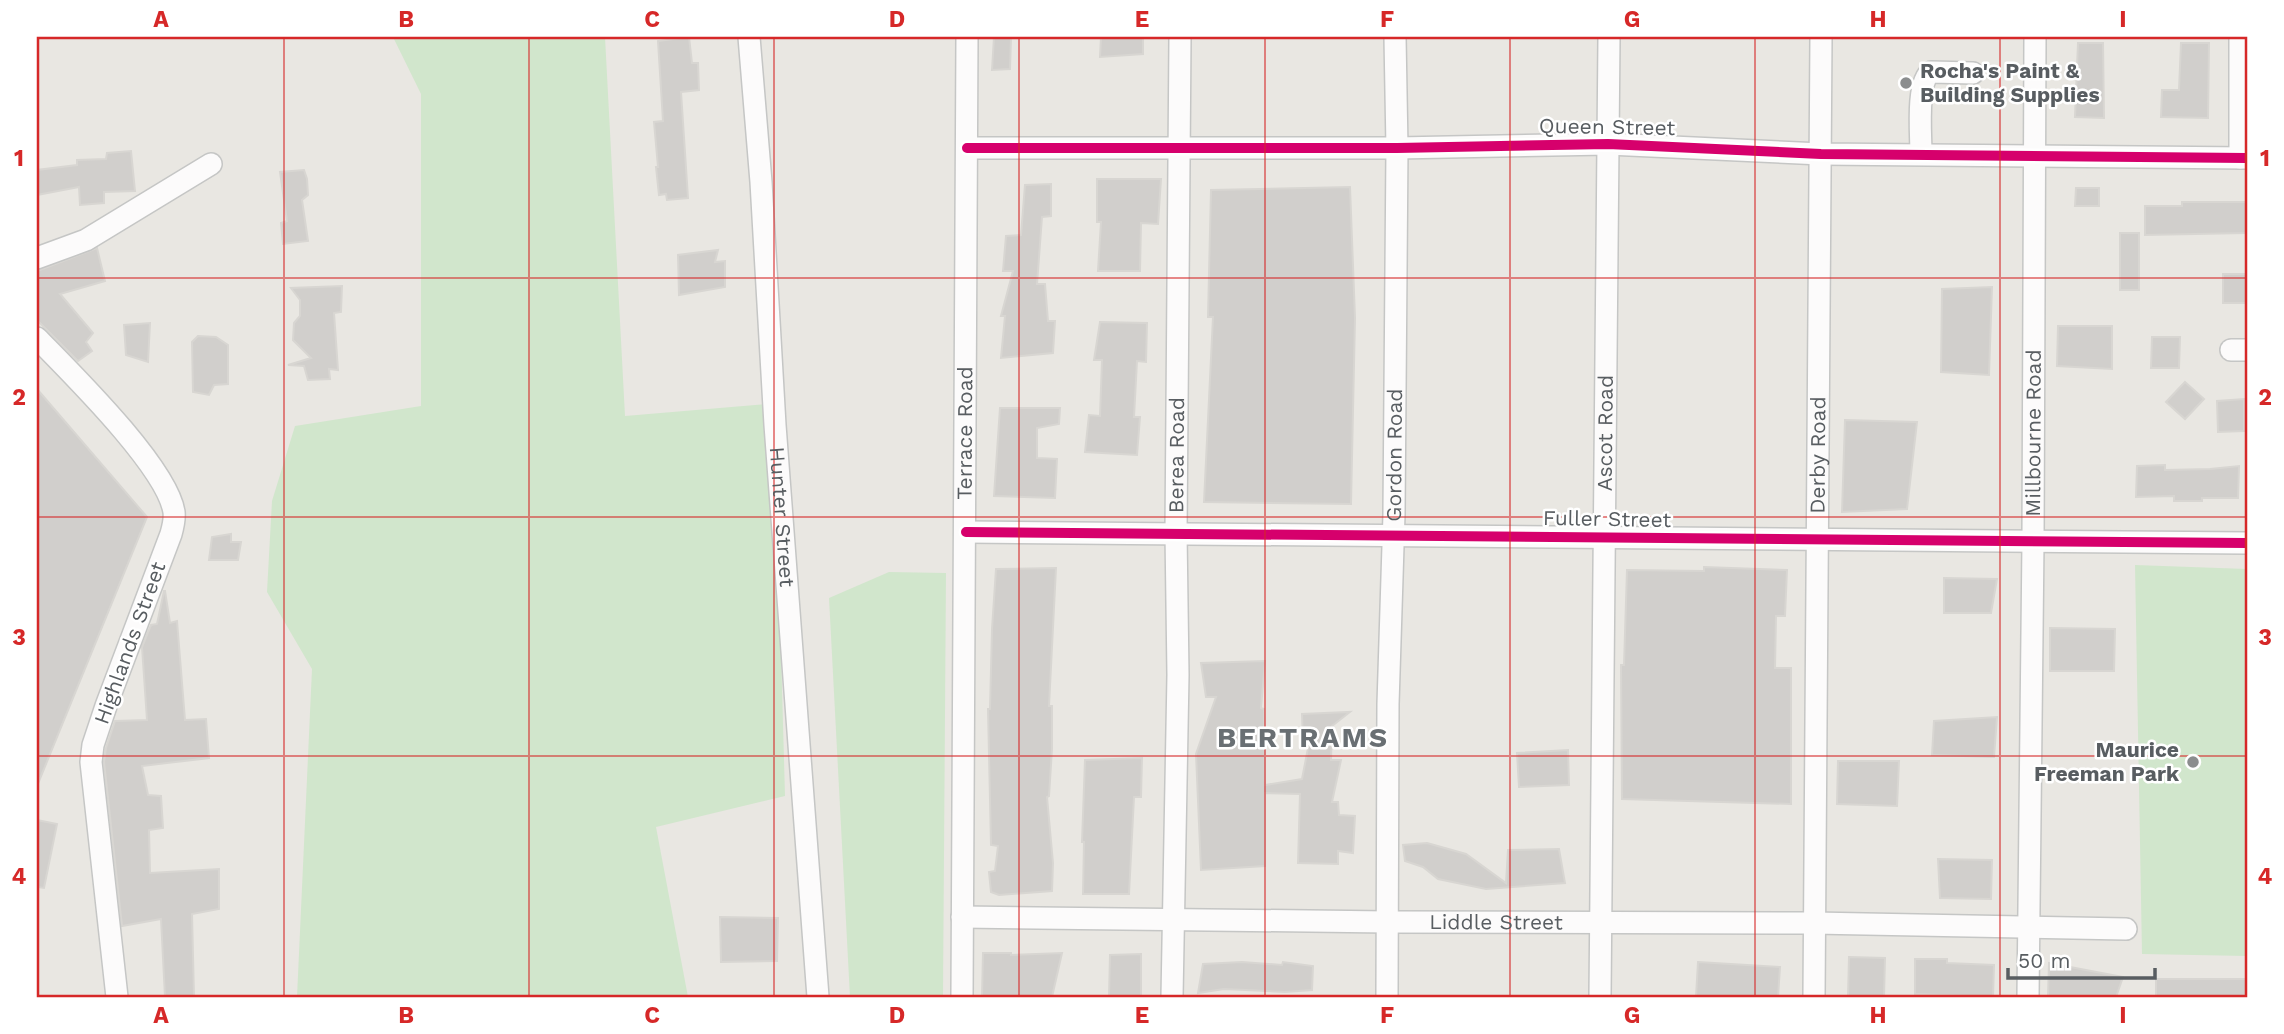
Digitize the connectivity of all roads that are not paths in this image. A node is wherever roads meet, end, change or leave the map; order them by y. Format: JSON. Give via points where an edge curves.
{"nodes":[{"id":1,"x":749,"y":37,"type":"edge"},
{"id":2,"x":967,"y":37,"type":"edge"},
{"id":3,"x":1180,"y":37,"type":"edge"},
{"id":4,"x":1395,"y":37,"type":"edge"},
{"id":5,"x":1609,"y":37,"type":"edge"},
{"id":6,"x":1821,"y":37,"type":"edge"},
{"id":7,"x":2035,"y":37,"type":"edge"},
{"id":8,"x":2240,"y":37,"type":"edge"},
{"id":9,"x":1973,"y":73,"type":"dead end"},
{"id":10,"x":1608,"y":144,"type":"junction"},
{"id":11,"x":1177,"y":147,"type":"junction"},
{"id":12,"x":967,"y":148,"type":"junction"},
{"id":13,"x":1397,"y":148,"type":"junction"},
{"id":14,"x":1821,"y":154,"type":"junction"},
{"id":15,"x":1921,"y":154,"type":"junction"},
{"id":16,"x":2034,"y":154,"type":"junction"},
{"id":17,"x":2244,"y":158,"type":"edge"},
{"id":18,"x":211,"y":164,"type":"dead end"},
{"id":19,"x":37,"y":258,"type":"edge"},
{"id":20,"x":37,"y":338,"type":"edge"},
{"id":21,"x":966,"y":532,"type":"junction"},
{"id":22,"x":1176,"y":533,"type":"junction"},
{"id":23,"x":1393,"y":535,"type":"junction"},
{"id":24,"x":1606,"y":539,"type":"junction"},
{"id":25,"x":1816,"y":539,"type":"junction"},
{"id":26,"x":2033,"y":542,"type":"junction"},
{"id":27,"x":2247,"y":543,"type":"edge"},
{"id":28,"x":962,"y":917,"type":"junction"},
{"id":29,"x":1172,"y":919,"type":"junction"},
{"id":30,"x":1388,"y":922,"type":"junction"},
{"id":31,"x":1601,"y":922,"type":"junction"},
{"id":32,"x":1814,"y":923,"type":"junction"},
{"id":33,"x":2028,"y":926,"type":"junction"},
{"id":34,"x":2126,"y":929,"type":"dead end"},
{"id":35,"x":117,"y":997,"type":"edge"},
{"id":36,"x":818,"y":997,"type":"edge"},
{"id":37,"x":962,"y":997,"type":"edge"},
{"id":38,"x":1172,"y":997,"type":"edge"},
{"id":39,"x":1387,"y":997,"type":"edge"},
{"id":40,"x":1600,"y":997,"type":"edge"},
{"id":41,"x":1814,"y":997,"type":"edge"},
{"id":42,"x":2028,"y":997,"type":"edge"}],
"edges":[{"from":1,"to":36,"type":"street","name":"Hunter Street"},
{"from":2,"to":12,"type":"street","name":"Terrace Road"},
{"from":3,"to":11,"type":"street","name":"Berea Road"},
{"from":4,"to":13,"type":"street","name":"Gordon Road"},
{"from":5,"to":10,"type":"street","name":"Ascot Road"},
{"from":6,"to":14,"type":"street","name":"Derby Road"},
{"from":7,"to":16,"type":"street","name":"Millbourne Road"},
{"from":8,"to":17,"type":"street"},
{"from":9,"to":15,"type":"street","via":[[1927,74],[1922,87]]},
{"from":10,"to":13,"type":"street","name":"Queen Street"},
{"from":10,"to":14,"type":"street","name":"Queen Street"},
{"from":10,"to":24,"type":"street","name":"Ascot Road"},
{"from":11,"to":12,"type":"street","name":"Queen Street"},
{"from":11,"to":13,"type":"street","name":"Queen Street"},
{"from":11,"to":22,"type":"street","name":"Berea Road"},
{"from":12,"to":21,"type":"street","name":"Terrace Road"},
{"from":13,"to":23,"type":"street","name":"Gordon Road"},
{"from":14,"to":15,"type":"street","name":"Queen Street"},
{"from":14,"to":25,"type":"street","name":"Derby Road"},
{"from":15,"to":16,"type":"street","name":"Queen Street"},
{"from":16,"to":17,"type":"street","name":"Queen Street"},
{"from":16,"to":26,"type":"street","name":"Millbourne Road"},
{"from":18,"to":19,"type":"street","via":[[86,240]]},
{"from":20,"to":35,"type":"street","name":"Highlands Street","via":[[157,474],[174,511],[171,534],[102,719],[91,762]]},
{"from":21,"to":22,"type":"street","name":"Fuller Street"},
{"from":21,"to":28,"type":"street","name":"Terrace Road"},
{"from":22,"to":23,"type":"street","name":"Fuller Street"},
{"from":22,"to":29,"type":"street","name":"Berea Road"},
{"from":23,"to":24,"type":"street","name":"Fuller Street"},
{"from":23,"to":30,"type":"street","name":"Gordon Road"},
{"from":24,"to":25,"type":"street","name":"Fuller Street"},
{"from":24,"to":31,"type":"street","name":"Ascot Road"},
{"from":25,"to":26,"type":"street","name":"Fuller Street"},
{"from":25,"to":32,"type":"street","name":"Derby Road"},
{"from":26,"to":27,"type":"street","name":"Fuller Street"},
{"from":26,"to":33,"type":"street","name":"Millbourne Road"},
{"from":28,"to":29,"type":"street","name":"Liddle Street"},
{"from":28,"to":37,"type":"street","name":"Terrace Road"},
{"from":29,"to":30,"type":"street","name":"Liddle Street"},
{"from":29,"to":38,"type":"street","name":"Berea Road"},
{"from":30,"to":31,"type":"street","name":"Liddle Street"},
{"from":30,"to":39,"type":"street","name":"Gordon Road"},
{"from":31,"to":32,"type":"street","name":"Liddle Street"},
{"from":31,"to":40,"type":"street","name":"Ascot Road"},
{"from":32,"to":33,"type":"street","name":"Liddle Street"},
{"from":32,"to":41,"type":"street","name":"Derby Road"},
{"from":33,"to":34,"type":"street","name":"Liddle Street"},
{"from":33,"to":42,"type":"street","name":"Millbourne Road"}]}
